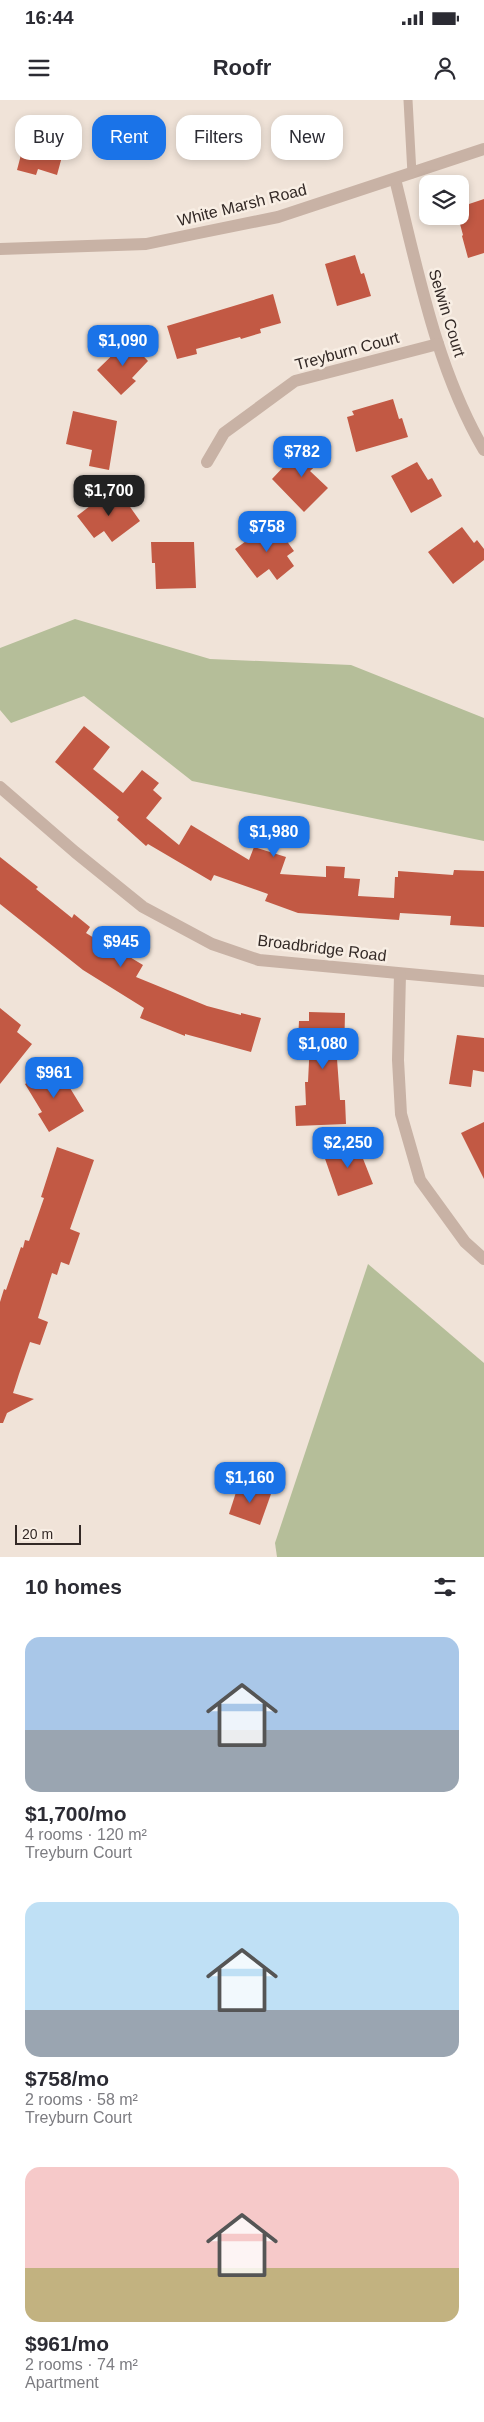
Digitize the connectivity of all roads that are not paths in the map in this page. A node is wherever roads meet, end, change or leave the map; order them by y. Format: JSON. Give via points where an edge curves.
{"nodes":[{"id":1,"x":408,"y":100,"type":"edge"},
{"id":2,"x":484,"y":149,"type":"edge"},
{"id":3,"x":412,"y":174,"type":"junction"},
{"id":4,"x":395,"y":179,"type":"junction"},
{"id":5,"x":0,"y":249,"type":"edge"},
{"id":6,"x":438,"y":344,"type":"junction"},
{"id":7,"x":484,"y":450,"type":"edge"},
{"id":8,"x":206,"y":462,"type":"dead end"},
{"id":9,"x":0,"y":787,"type":"edge"},
{"id":10,"x":400,"y":974,"type":"junction"},
{"id":11,"x":484,"y":982,"type":"edge"},
{"id":12,"x":484,"y":1259,"type":"edge"}],
"edges":[{"from":1,"to":3,"type":"lane"},
{"from":2,"to":3,"type":"street","name":"White Marsh Road"},
{"from":3,"to":4,"type":"street","name":"White Marsh Road"},
{"from":4,"to":5,"type":"street","name":"White Marsh Road","via":[[278,217],[146,244]]},
{"from":4,"to":6,"type":"street","name":"Selwin Court"},
{"from":6,"to":7,"type":"street","name":"Selwin Court","via":[[467,421]]},
{"from":6,"to":8,"type":"street","name":"Treyburn Court","via":[[295,381],[224,433]]},
{"from":9,"to":10,"type":"street","name":"Broadbridge Road","via":[[143,907],[212,944],[260,960]]},
{"from":10,"to":11,"type":"street","name":"Broadbridge Road"},
{"from":10,"to":12,"type":"street","via":[[398,1060],[401,1114],[420,1180],[465,1242]]}]}
